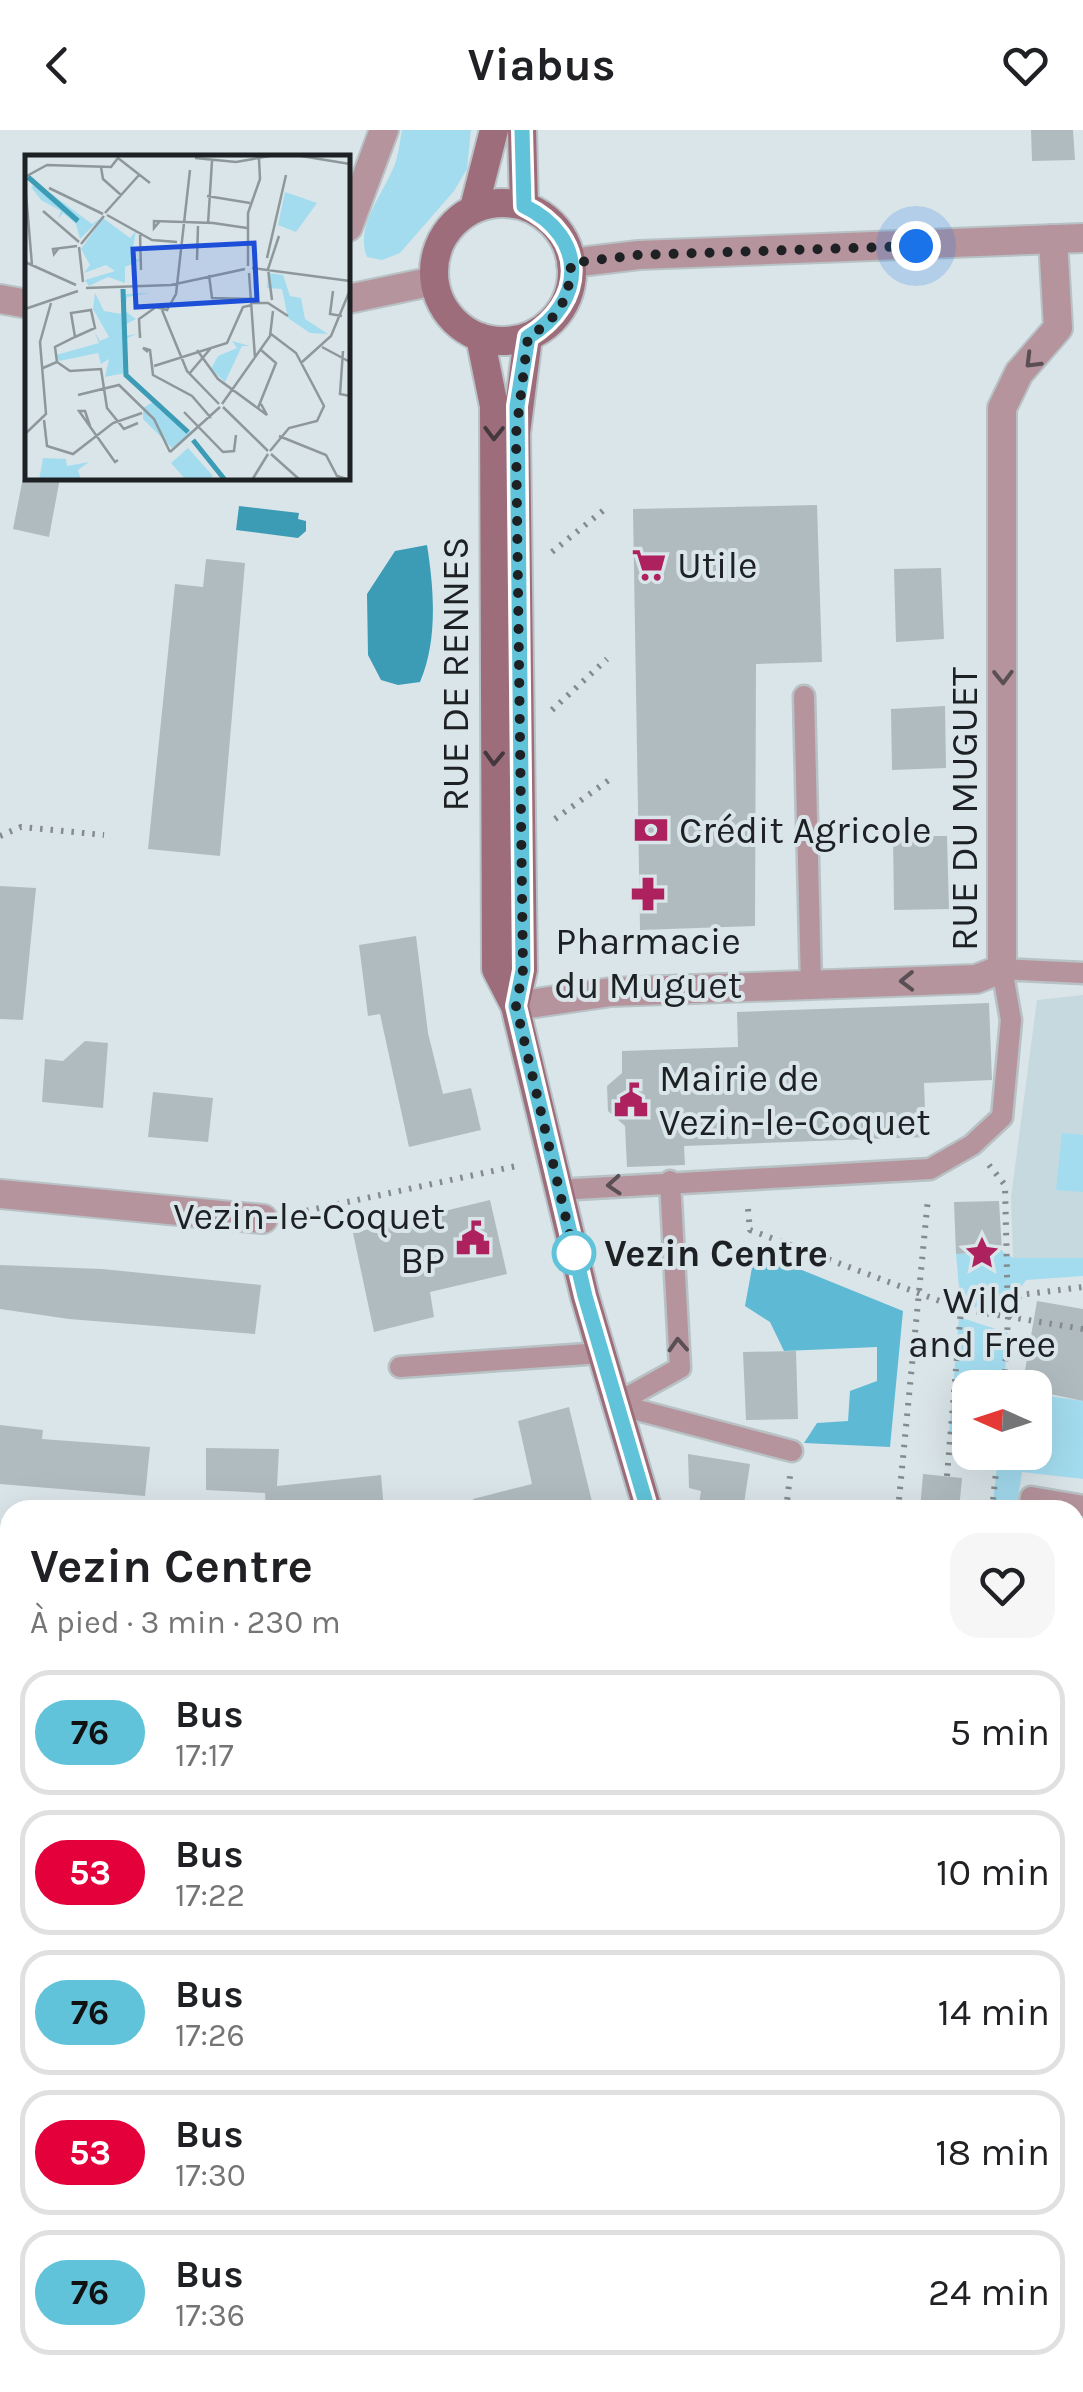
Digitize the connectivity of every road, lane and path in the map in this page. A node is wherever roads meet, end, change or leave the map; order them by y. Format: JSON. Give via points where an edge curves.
{"nodes":[{"id":1,"x":384,"y":130,"type":"edge"},
{"id":2,"x":494,"y":130,"type":"edge"},
{"id":3,"x":522,"y":130,"type":"edge"},
{"id":4,"x":524,"y":206,"type":"junction"},
{"id":5,"x":474,"y":208,"type":"junction"},
{"id":6,"x":350,"y":223,"type":"edge"},
{"id":7,"x":1053,"y":238,"type":"junction"},
{"id":8,"x":1083,"y":238,"type":"edge"},
{"id":9,"x":571,"y":263,"type":"junction"},
{"id":10,"x":434,"y":281,"type":"junction"},
{"id":11,"x":0,"y":299,"type":"edge"},
{"id":12,"x":350,"y":299,"type":"edge"},
{"id":13,"x":25,"y":303,"type":"edge"},
{"id":14,"x":528,"y":337,"type":"junction"},
{"id":15,"x":480,"y":338,"type":"junction"},
{"id":16,"x":605,"y":509,"type":"dead end"},
{"id":17,"x":548,"y":554,"type":"dead end"},
{"id":18,"x":804,"y":696,"type":"dead end"},
{"id":19,"x":104,"y":835,"type":"dead end"},
{"id":20,"x":0,"y":836,"type":"edge"},
{"id":21,"x":1002,"y":969,"type":"junction"},
{"id":22,"x":1083,"y":973,"type":"edge"},
{"id":23,"x":810,"y":983,"type":"junction"},
{"id":24,"x":516,"y":1006,"type":"junction"},
{"id":25,"x":972,"y":1146,"type":"junction"},
{"id":26,"x":517,"y":1151,"type":"dead end"},
{"id":27,"x":930,"y":1170,"type":"junction"},
{"id":28,"x":744,"y":1178,"type":"junction"},
{"id":29,"x":670,"y":1181,"type":"junction"},
{"id":30,"x":558,"y":1190,"type":"junction"},
{"id":31,"x":0,"y":1194,"type":"edge"},
{"id":32,"x":263,"y":1219,"type":"joint"},
{"id":33,"x":1082,"y":1289,"type":"edge"},
{"id":34,"x":921,"y":1292,"type":"junction"},
{"id":35,"x":961,"y":1310,"type":"junction"},
{"id":36,"x":1008,"y":1318,"type":"junction"},
{"id":37,"x":1083,"y":1330,"type":"edge"},
{"id":38,"x":601,"y":1352,"type":"junction"},
{"id":39,"x":400,"y":1367,"type":"dead end"},
{"id":40,"x":1005,"y":1370,"type":"edge"},
{"id":41,"x":615,"y":1404,"type":"junction"},
{"id":42,"x":792,"y":1451,"type":"dead end"},
{"id":43,"x":996,"y":1470,"type":"edge"},
{"id":44,"x":947,"y":1476,"type":"dead end"},
{"id":45,"x":645,"y":1500,"type":"edge"},
{"id":46,"x":899,"y":1500,"type":"edge"},
{"id":47,"x":993,"y":1500,"type":"edge"}],
"edges":[{"from":1,"to":6,"type":"street"},
{"from":2,"to":5,"type":"main road"},
{"from":3,"to":4,"type":"main road"},
{"from":4,"to":5,"type":"main road"},
{"from":4,"to":9,"type":"main road","via":[[556,228]]},
{"from":5,"to":10,"type":"main road","via":[[444,236]]},
{"from":7,"to":8,"type":"street"},
{"from":7,"to":9,"type":"street"},
{"from":7,"to":21,"type":"street","name":"RUE DU MUGUET","one_way":true,"via":[[1058,328],[1002,408]]},
{"from":9,"to":14,"type":"main road","via":[[562,308]]},
{"from":10,"to":12,"type":"street"},
{"from":10,"to":15,"type":"main road","via":[[449,316]]},
{"from":11,"to":13,"type":"street"},
{"from":14,"to":15,"type":"main road"},
{"from":14,"to":24,"type":"main road","name":"RUE DE RENNES","via":[[517,420],[523,970]]},
{"from":15,"to":24,"type":"main road","name":"RUE DE RENNES","one_way":true,"via":[[494,406],[496,969]]},
{"from":16,"to":17,"type":"path"},
{"from":18,"to":23,"type":"lane"},
{"from":19,"to":20,"type":"path","via":[[22,827]]},
{"from":21,"to":22,"type":"lane"},
{"from":21,"to":23,"type":"street","name":"RUE DU MUGUET","one_way":true,"via":[[976,979]]},
{"from":21,"to":25,"type":"lane","via":[[1011,1020],[1002,1117]]},
{"from":23,"to":24,"type":"street","name":"RUE DU MUGUET","via":[[611,992]]},
{"from":24,"to":30,"type":"main road","name":"RUE DE RENNES"},
{"from":25,"to":27,"type":"lane"},
{"from":25,"to":36,"type":"path","via":[[1005,1185]]},
{"from":26,"to":32,"type":"path","via":[[521,1168]]},
{"from":27,"to":28,"type":"lane"},
{"from":27,"to":34,"type":"path"},
{"from":28,"to":29,"type":"lane"},
{"from":28,"to":34,"type":"path","via":[[750,1230]]},
{"from":29,"to":30,"type":"lane","one_way":true},
{"from":41,"to":29,"type":"lane","one_way":true,"via":[[680,1368]]},
{"from":30,"to":38,"type":"main road","name":"RUE DE RENNES"},
{"from":31,"to":32,"type":"street"},
{"from":33,"to":36,"type":"path","via":[[1020,1296]]},
{"from":34,"to":35,"type":"path"},
{"from":34,"to":46,"type":"path"},
{"from":35,"to":36,"type":"path"},
{"from":35,"to":44,"type":"path"},
{"from":36,"to":37,"type":"path"},
{"from":36,"to":40,"type":"path"},
{"from":38,"to":39,"type":"lane"},
{"from":38,"to":41,"type":"main road","name":"RUE DE RENNES"},
{"from":41,"to":42,"type":"lane"},
{"from":41,"to":45,"type":"main road","name":"RUE DE RENNES"},
{"from":43,"to":47,"type":"path"}]}
